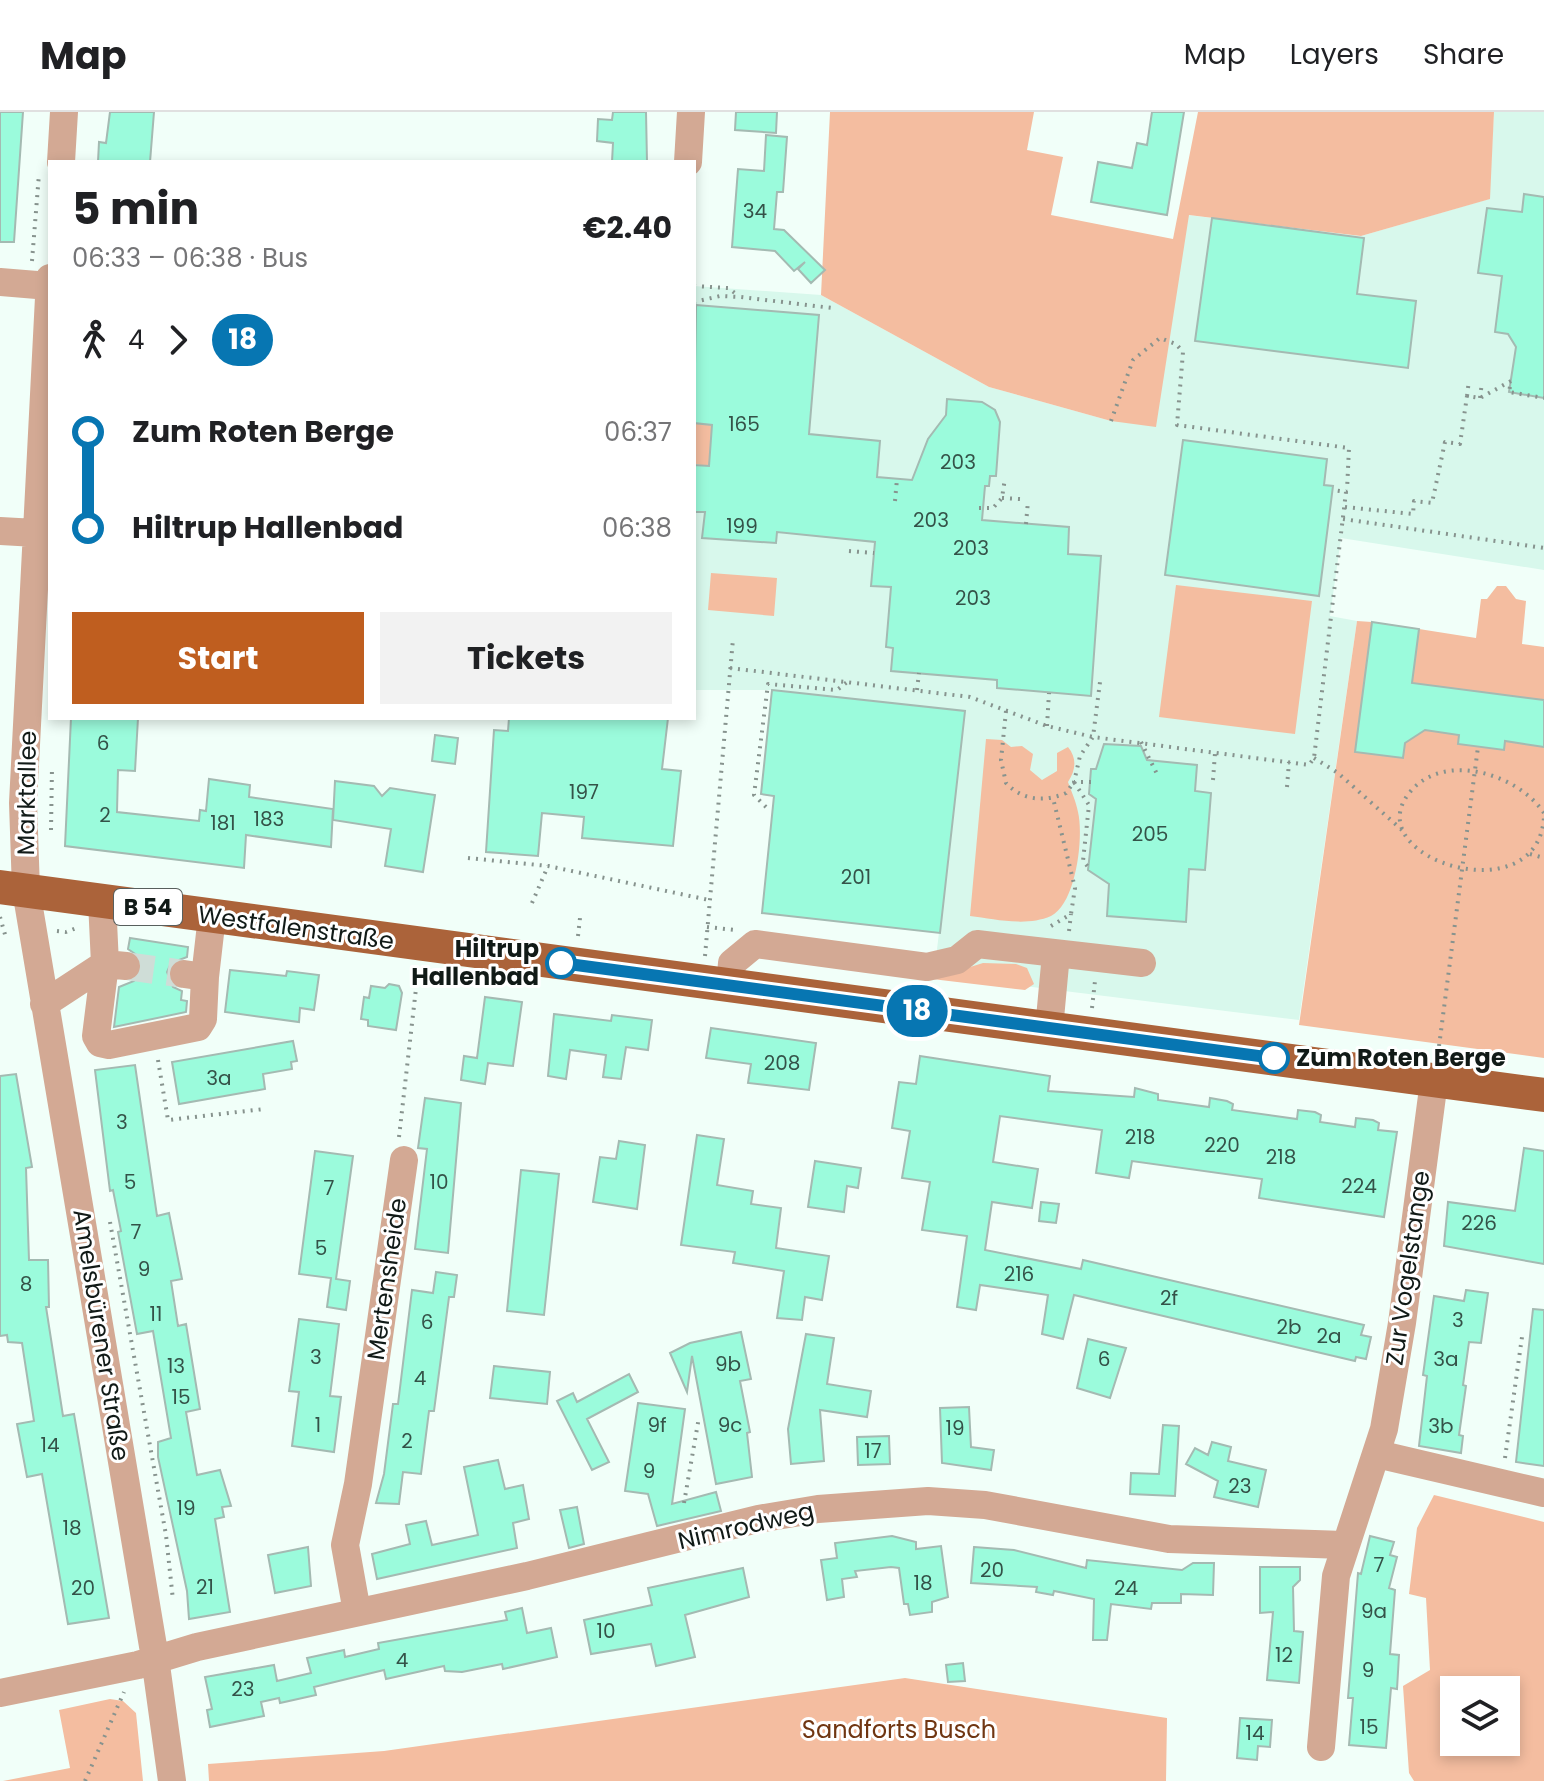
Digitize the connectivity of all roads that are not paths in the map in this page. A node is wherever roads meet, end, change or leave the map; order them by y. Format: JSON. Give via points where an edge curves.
{"nodes":[{"id":1,"x":64,"y":112,"type":"edge"},
{"id":2,"x":691,"y":112,"type":"edge"},
{"id":3,"x":61,"y":160,"type":"edge"},
{"id":4,"x":688,"y":160,"type":"edge"},
{"id":5,"x":0,"y":282,"type":"edge"},
{"id":6,"x":48,"y":286,"type":"edge"},
{"id":7,"x":48,"y":315,"type":"edge"},
{"id":8,"x":0,"y":531,"type":"edge"},
{"id":9,"x":40,"y":546,"type":"edge"},
{"id":10,"x":13,"y":888,"type":"edge"},
{"id":11,"x":102,"y":901,"type":"junction"},
{"id":12,"x":212,"y":916,"type":"junction"},
{"id":13,"x":1052,"y":941,"type":"junction"},
{"id":14,"x":1142,"y":963,"type":"dead end"},
{"id":15,"x":116,"y":965,"type":"junction"},
{"id":16,"x":730,"y":986,"type":"junction"},
{"id":17,"x":44,"y":1004,"type":"junction"},
{"id":18,"x":1049,"y":1029,"type":"junction"},
{"id":19,"x":1434,"y":1081,"type":"junction"},
{"id":20,"x":1544,"y":1095,"type":"edge"},
{"id":21,"x":404,"y":1160,"type":"road end"},
{"id":22,"x":1377,"y":1454,"type":"junction"},
{"id":23,"x":1544,"y":1493,"type":"edge"},
{"id":24,"x":1344,"y":1545,"type":"junction"},
{"id":25,"x":357,"y":1612,"type":"junction"},
{"id":26,"x":147,"y":1662,"type":"junction"},
{"id":27,"x":0,"y":1693,"type":"edge"},
{"id":28,"x":1321,"y":1747,"type":"dead end"},
{"id":29,"x":172,"y":1781,"type":"edge"}],
"edges":[{"from":1,"to":3,"type":"street"},
{"from":2,"to":4,"type":"street"},
{"from":5,"to":6,"type":"street"},
{"from":7,"to":9,"type":"street","name":"Marktallee"},
{"from":8,"to":9,"type":"street"},
{"from":9,"to":10,"type":"street","name":"Marktallee"},
{"from":10,"to":11,"type":"main road","name":"Westfalenstraße","number":"B 54"},
{"from":10,"to":17,"type":"street","name":"Amelsbürener Straße"},
{"from":11,"to":12,"type":"main road","name":"Westfalenstraße","number":"B 54"},
{"from":11,"to":15,"type":"street"},
{"from":12,"to":15,"type":"street","via":[[194,976],[203,1019],[198,1027],[100,1043],[96,1036]]},
{"from":12,"to":16,"type":"main road","name":"Westfalenstraße","number":"B 54"},
{"from":13,"to":14,"type":"street"},
{"from":13,"to":16,"type":"street","via":[[977,944],[957,960],[927,967],[755,944],[732,963]]},
{"from":13,"to":18,"type":"street"},
{"from":15,"to":17,"type":"street"},
{"from":16,"to":18,"type":"main road","name":"Westfalenstraße","number":"B 54"},
{"from":17,"to":26,"type":"street","name":"Amelsbürener Straße"},
{"from":18,"to":19,"type":"main road","name":"Westfalenstraße","number":"B 54"},
{"from":19,"to":20,"type":"main road","name":"Westfalenstraße","number":"B 54"},
{"from":19,"to":22,"type":"street","name":"Zur Vogelstange","via":[[1402,1323]]},
{"from":21,"to":25,"type":"street","name":"Mertensheide","via":[[358,1484],[347,1524],[345,1545]]},
{"from":22,"to":23,"type":"street"},
{"from":22,"to":24,"type":"street","name":"Zur Vogelstange"},
{"from":24,"to":25,"type":"street","name":"Nimrodweg","via":[[1169,1539],[985,1505],[881,1502],[758,1519]]},
{"from":24,"to":28,"type":"street","name":"Zur Vogelstange","via":[[1336,1576]]},
{"from":25,"to":26,"type":"street","name":"Nimrodweg"},
{"from":26,"to":27,"type":"street","name":"Nimrodweg"},
{"from":26,"to":29,"type":"street","name":"Amelsbürener Straße"}]}
